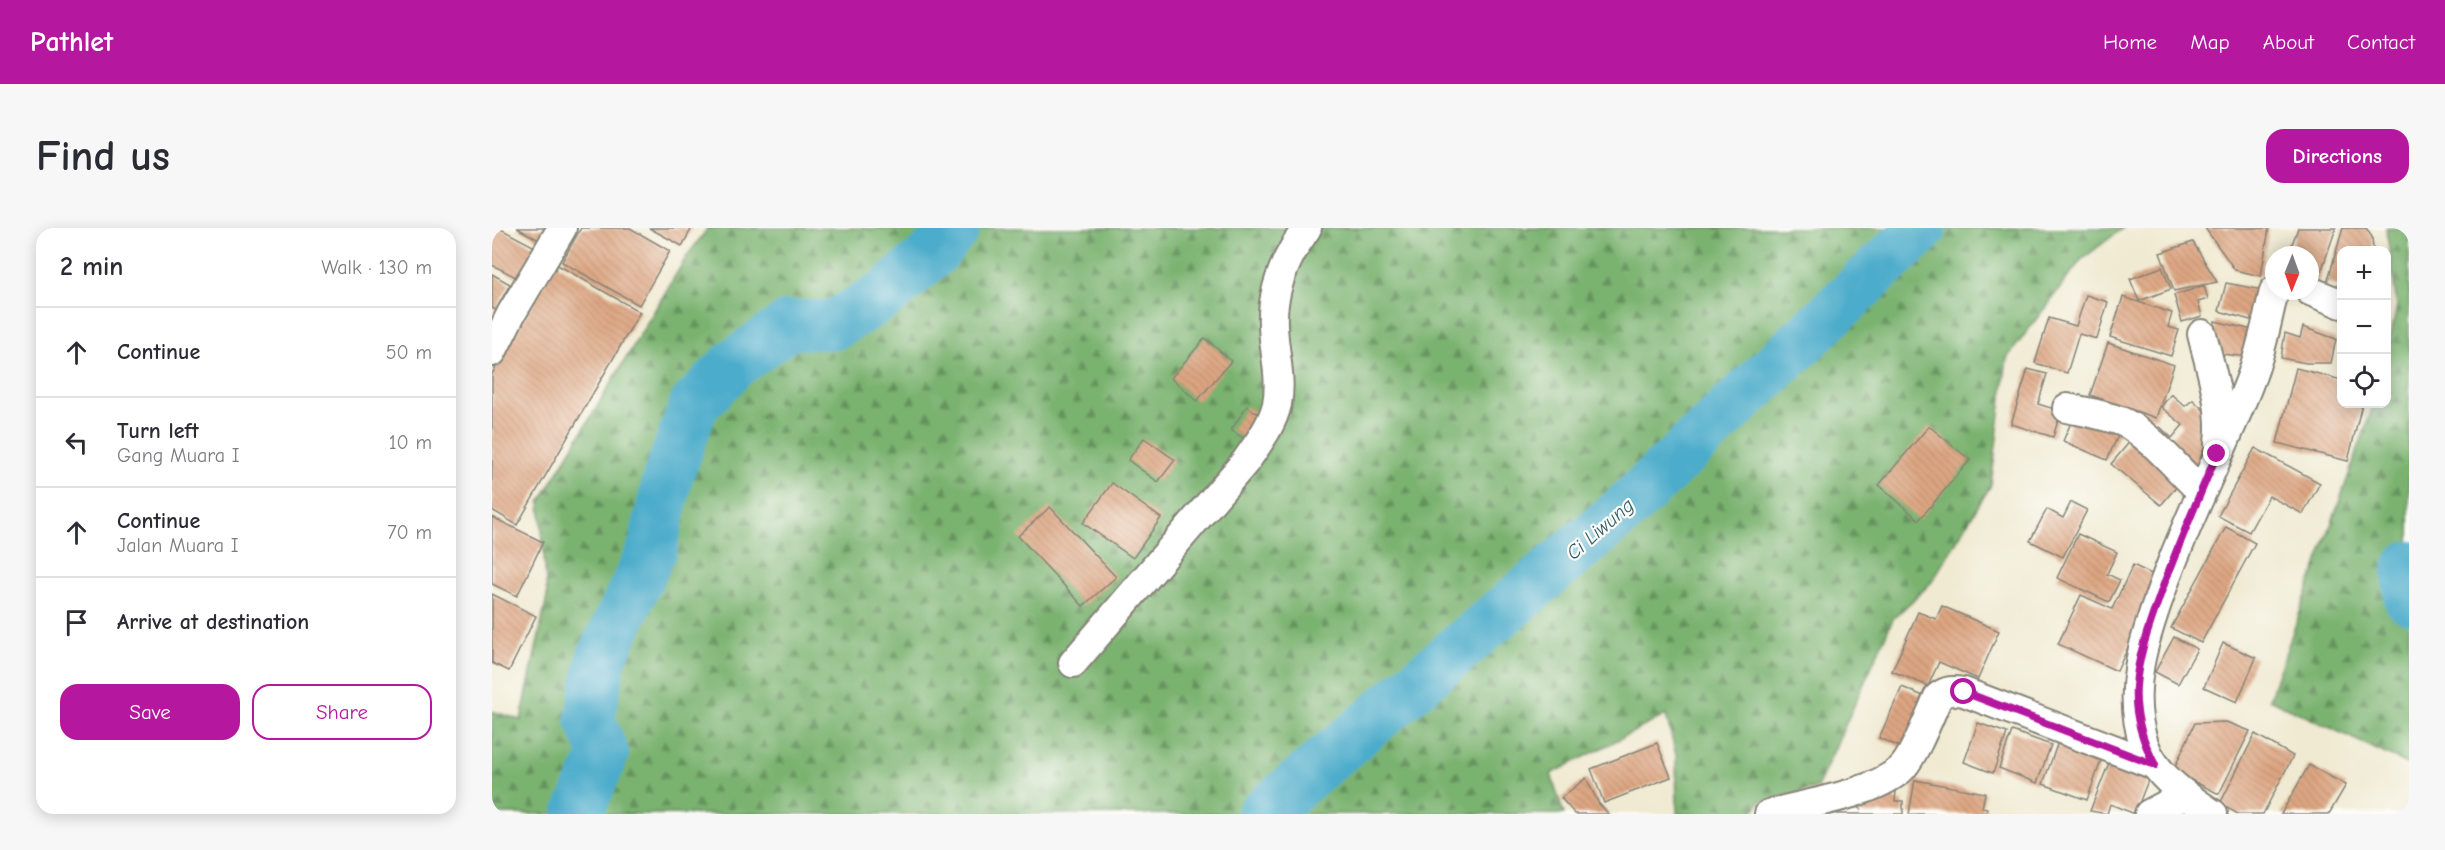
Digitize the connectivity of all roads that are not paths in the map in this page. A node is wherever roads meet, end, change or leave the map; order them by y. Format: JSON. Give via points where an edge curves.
{"nodes":[{"id":1,"x":562,"y":228,"type":"edge"},
{"id":2,"x":1307,"y":228,"type":"edge"},
{"id":3,"x":2319,"y":295,"type":"edge"},
{"id":4,"x":2272,"y":300,"type":"edge"},
{"id":5,"x":2337,"y":302,"type":"edge"},
{"id":6,"x":2202,"y":334,"type":"dead end"},
{"id":7,"x":492,"y":352,"type":"edge"},
{"id":8,"x":2067,"y":408,"type":"dead end"},
{"id":9,"x":2217,"y":454,"type":"junction"},
{"id":10,"x":2201,"y":491,"type":"junction"},
{"id":11,"x":1073,"y":663,"type":"dead end"},
{"id":12,"x":2155,"y":765,"type":"junction"},
{"id":13,"x":2185,"y":795,"type":"junction"},
{"id":14,"x":1769,"y":814,"type":"edge"},
{"id":15,"x":2149,"y":814,"type":"edge"},
{"id":16,"x":2213,"y":814,"type":"edge"}],
"edges":[{"from":1,"to":7,"type":"street"},
{"from":2,"to":11,"type":"street","via":[[1292,248],[1276,287],[1273,326],[1279,389],[1265,434]]},
{"from":3,"to":5,"type":"street"},
{"from":4,"to":9,"type":"street","via":[[2250,382]]},
{"from":6,"to":9,"type":"street","via":[[2221,430]]},
{"from":8,"to":10,"type":"street","via":[[2127,424]]},
{"from":9,"to":10,"type":"street"},
{"from":10,"to":12,"type":"street","via":[[2147,631],[2136,686],[2144,746]]},
{"from":12,"to":13,"type":"street"},
{"from":12,"to":14,"type":"street","via":[[1953,690],[1938,697],[1900,770],[1868,788]]},
{"from":13,"to":15,"type":"street"},
{"from":13,"to":16,"type":"street"}]}
